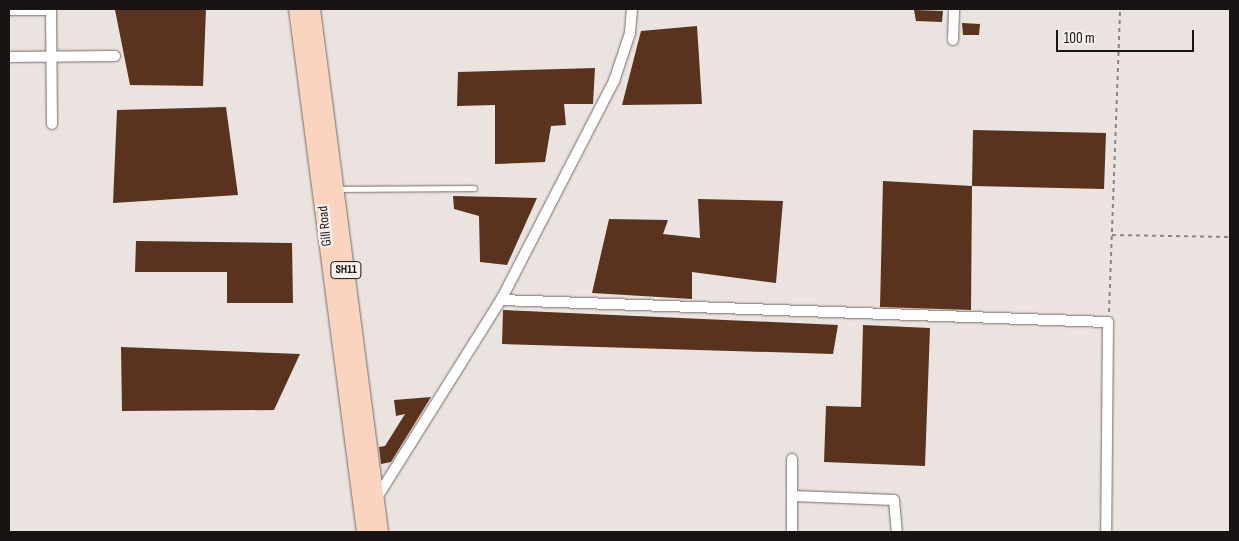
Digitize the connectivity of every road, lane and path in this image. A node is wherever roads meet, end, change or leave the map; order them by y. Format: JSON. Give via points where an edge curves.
{"nodes":[{"id":1,"x":298,"y":9,"type":"edge"},
{"id":2,"x":312,"y":9,"type":"edge"},
{"id":3,"x":632,"y":9,"type":"edge"},
{"id":4,"x":954,"y":9,"type":"edge"},
{"id":5,"x":1120,"y":9,"type":"edge"},
{"id":6,"x":9,"y":10,"type":"edge"},
{"id":7,"x":51,"y":10,"type":"edge"},
{"id":8,"x":953,"y":40,"type":"dead end"},
{"id":9,"x":115,"y":56,"type":"dead end"},
{"id":10,"x":9,"y":57,"type":"edge"},
{"id":11,"x":51,"y":57,"type":"junction"},
{"id":12,"x":52,"y":124,"type":"dead end"},
{"id":13,"x":474,"y":188,"type":"dead end"},
{"id":14,"x":337,"y":190,"type":"junction"},
{"id":15,"x":1112,"y":235,"type":"junction"},
{"id":16,"x":1230,"y":237,"type":"edge"},
{"id":17,"x":501,"y":300,"type":"junction"},
{"id":18,"x":1108,"y":322,"type":"junction"},
{"id":19,"x":792,"y":459,"type":"dead end"},
{"id":20,"x":793,"y":496,"type":"junction"},
{"id":21,"x":376,"y":499,"type":"junction"},
{"id":22,"x":365,"y":532,"type":"edge"},
{"id":23,"x":380,"y":532,"type":"edge"},
{"id":24,"x":792,"y":532,"type":"edge"},
{"id":25,"x":897,"y":532,"type":"edge"},
{"id":26,"x":1106,"y":532,"type":"edge"}],
"edges":[{"from":1,"to":22,"type":"main road","name":"Gill Road","number":"SH11"},
{"from":2,"to":14,"type":"main road","number":"SH11"},
{"from":3,"to":17,"type":"street","via":[[630,34],[614,81]]},
{"from":4,"to":8,"type":"street"},
{"from":5,"to":15,"type":"path"},
{"from":6,"to":7,"type":"street"},
{"from":7,"to":11,"type":"street"},
{"from":9,"to":11,"type":"street"},
{"from":10,"to":11,"type":"street"},
{"from":11,"to":12,"type":"street"},
{"from":13,"to":14,"type":"lane"},
{"from":14,"to":21,"type":"main road","number":"SH11"},
{"from":15,"to":16,"type":"path"},
{"from":15,"to":18,"type":"path"},
{"from":17,"to":18,"type":"street"},
{"from":17,"to":21,"type":"street"},
{"from":18,"to":26,"type":"street"},
{"from":19,"to":20,"type":"street"},
{"from":20,"to":24,"type":"street"},
{"from":20,"to":25,"type":"street","via":[[894,500]]},
{"from":21,"to":23,"type":"main road","number":"SH11"}]}
